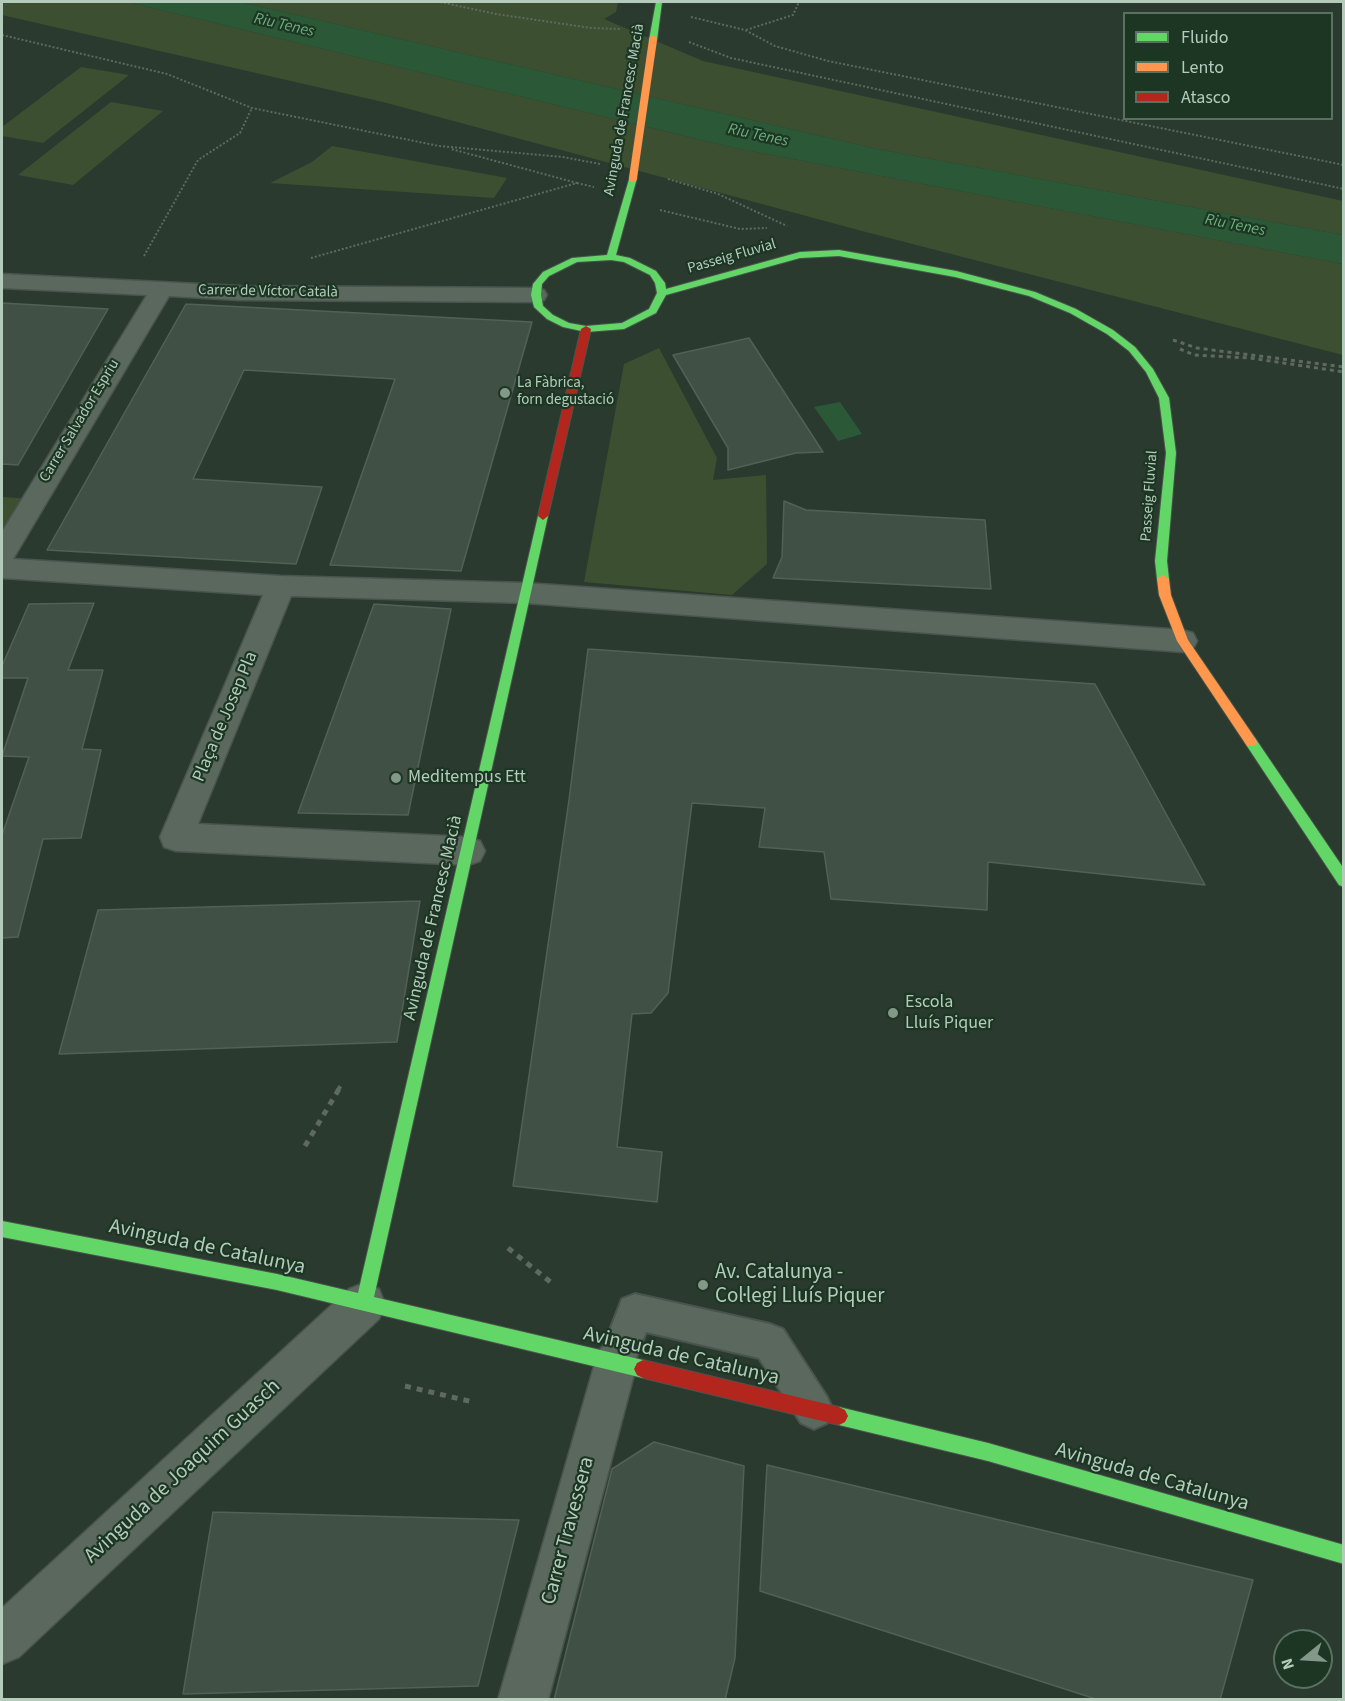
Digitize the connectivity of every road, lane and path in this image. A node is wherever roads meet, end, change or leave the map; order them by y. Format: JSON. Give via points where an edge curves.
{"nodes":[{"id":1,"x":440,"y":2,"type":"edge"},
{"id":2,"x":799,"y":2,"type":"edge"},
{"id":3,"x":658,"y":5,"type":"edge"},
{"id":4,"x":745,"y":30,"type":"junction"},
{"id":5,"x":2,"y":34,"type":"edge"},
{"id":6,"x":655,"y":35,"type":"junction"},
{"id":7,"x":252,"y":108,"type":"junction"},
{"id":8,"x":439,"y":146,"type":"junction"},
{"id":9,"x":1344,"y":165,"type":"edge"},
{"id":10,"x":608,"y":166,"type":"dead end"},
{"id":11,"x":665,"y":178,"type":"dead end"},
{"id":12,"x":577,"y":183,"type":"junction"},
{"id":13,"x":598,"y":188,"type":"dead end"},
{"id":14,"x":1344,"y":189,"type":"edge"},
{"id":15,"x":660,"y":210,"type":"dead end"},
{"id":16,"x":771,"y":228,"type":"dead end"},
{"id":17,"x":782,"y":228,"type":"dead end"},
{"id":18,"x":144,"y":256,"type":"dead end"},
{"id":19,"x":611,"y":258,"type":"junction"},
{"id":20,"x":307,"y":259,"type":"dead end"},
{"id":21,"x":2,"y":281,"type":"edge"},
{"id":22,"x":161,"y":290,"type":"junction"},
{"id":23,"x":662,"y":293,"type":"junction"},
{"id":24,"x":536,"y":295,"type":"junction"},
{"id":25,"x":586,"y":329,"type":"junction"},
{"id":26,"x":1165,"y":338,"type":"dead end"},
{"id":27,"x":1344,"y":367,"type":"edge"},
{"id":28,"x":2,"y":554,"type":"edge"},
{"id":29,"x":2,"y":568,"type":"edge"},
{"id":30,"x":281,"y":586,"type":"junction"},
{"id":31,"x":526,"y":593,"type":"junction"},
{"id":32,"x":1183,"y":641,"type":"junction"},
{"id":33,"x":468,"y":851,"type":"junction"},
{"id":34,"x":1344,"y":881,"type":"edge"},
{"id":35,"x":341,"y":1085,"type":"dead end"},
{"id":36,"x":305,"y":1146,"type":"dead end"},
{"id":37,"x":2,"y":1229,"type":"edge"},
{"id":38,"x":508,"y":1248,"type":"dead end"},
{"id":39,"x":553,"y":1284,"type":"dead end"},
{"id":40,"x":364,"y":1304,"type":"junction"},
{"id":41,"x":616,"y":1363,"type":"junction"},
{"id":42,"x":405,"y":1386,"type":"dead end"},
{"id":43,"x":473,"y":1402,"type":"dead end"},
{"id":44,"x":814,"y":1410,"type":"junction"},
{"id":45,"x":1344,"y":1555,"type":"edge"},
{"id":46,"x":2,"y":1640,"type":"edge"},
{"id":47,"x":523,"y":1700,"type":"edge"}],
"edges":[{"from":1,"to":6,"type":"path","via":[[496,14]]},
{"from":2,"to":4,"type":"path","via":[[793,15]]},
{"from":3,"to":4,"type":"path"},
{"from":3,"to":6,"type":"street","name":"Avinguda de Francesc Macià"},
{"from":4,"to":9,"type":"path","via":[[775,46],[828,61]]},
{"from":5,"to":7,"type":"path","via":[[167,74]]},
{"from":6,"to":14,"type":"path","via":[[731,58]]},
{"from":6,"to":19,"type":"street","name":"Avinguda de Francesc Macià","bridge":true,"via":[[633,178]]},
{"from":7,"to":8,"type":"path"},
{"from":7,"to":18,"type":"path","via":[[240,133],[198,160]]},
{"from":8,"to":10,"type":"path","via":[[563,157]]},
{"from":8,"to":12,"type":"path"},
{"from":11,"to":17,"type":"path","via":[[718,194],[792,228]]},
{"from":12,"to":13,"type":"path"},
{"from":12,"to":20,"type":"path"},
{"from":15,"to":16,"type":"path","via":[[740,229]]},
{"from":19,"to":23,"type":"street","via":[[627,260],[653,273]]},
{"from":19,"to":24,"type":"street","via":[[558,266],[538,284]]},
{"from":21,"to":22,"type":"street","name":"Carrer de Víctor Català"},
{"from":22,"to":24,"type":"street","name":"Carrer de Víctor Català"},
{"from":22,"to":28,"type":"street","name":"Carrer Salvador Espriu","via":[[23,498]]},
{"from":23,"to":25,"type":"street","via":[[653,311],[641,320],[606,329]]},
{"from":23,"to":32,"type":"street","name":"Passeig Fluvial","via":[[800,255],[839,253],[957,274],[1032,294],[1110,332],[1132,349],[1150,371],[1164,398],[1171,453],[1161,561],[1166,595]]},
{"from":24,"to":25,"type":"street","via":[[539,307],[550,317]]},
{"from":25,"to":31,"type":"street","name":"Avinguda de Francesc Macià"},
{"from":26,"to":27,"type":"path","via":[[1197,348]]},
{"from":29,"to":30,"type":"street"},
{"from":30,"to":31,"type":"street"},
{"from":30,"to":33,"type":"street","name":"Plaça de Josep Pla","via":[[176,837]]},
{"from":31,"to":32,"type":"street"},
{"from":31,"to":33,"type":"street","name":"Avinguda de Francesc Macià"},
{"from":32,"to":34,"type":"street","name":"Passeig Fluvial"},
{"from":33,"to":40,"type":"street","name":"Avinguda de Francesc Macià"},
{"from":35,"to":36,"type":"path"},
{"from":37,"to":40,"type":"street","name":"Avinguda de Catalunya","via":[[277,1282]]},
{"from":38,"to":39,"type":"path"},
{"from":40,"to":41,"type":"street","name":"Avinguda de Catalunya"},
{"from":40,"to":46,"type":"street","name":"Avinguda de Joaquim Guasch"},
{"from":41,"to":44,"type":"street","name":"Avinguda de Catalunya"},
{"from":41,"to":44,"type":"lane","via":[[635,1312],[770,1342]]},
{"from":41,"to":47,"type":"street","name":"Carrer Travessera"},
{"from":42,"to":43,"type":"path"},
{"from":44,"to":45,"type":"street","name":"Avinguda de Catalunya","via":[[988,1452]]}]}
